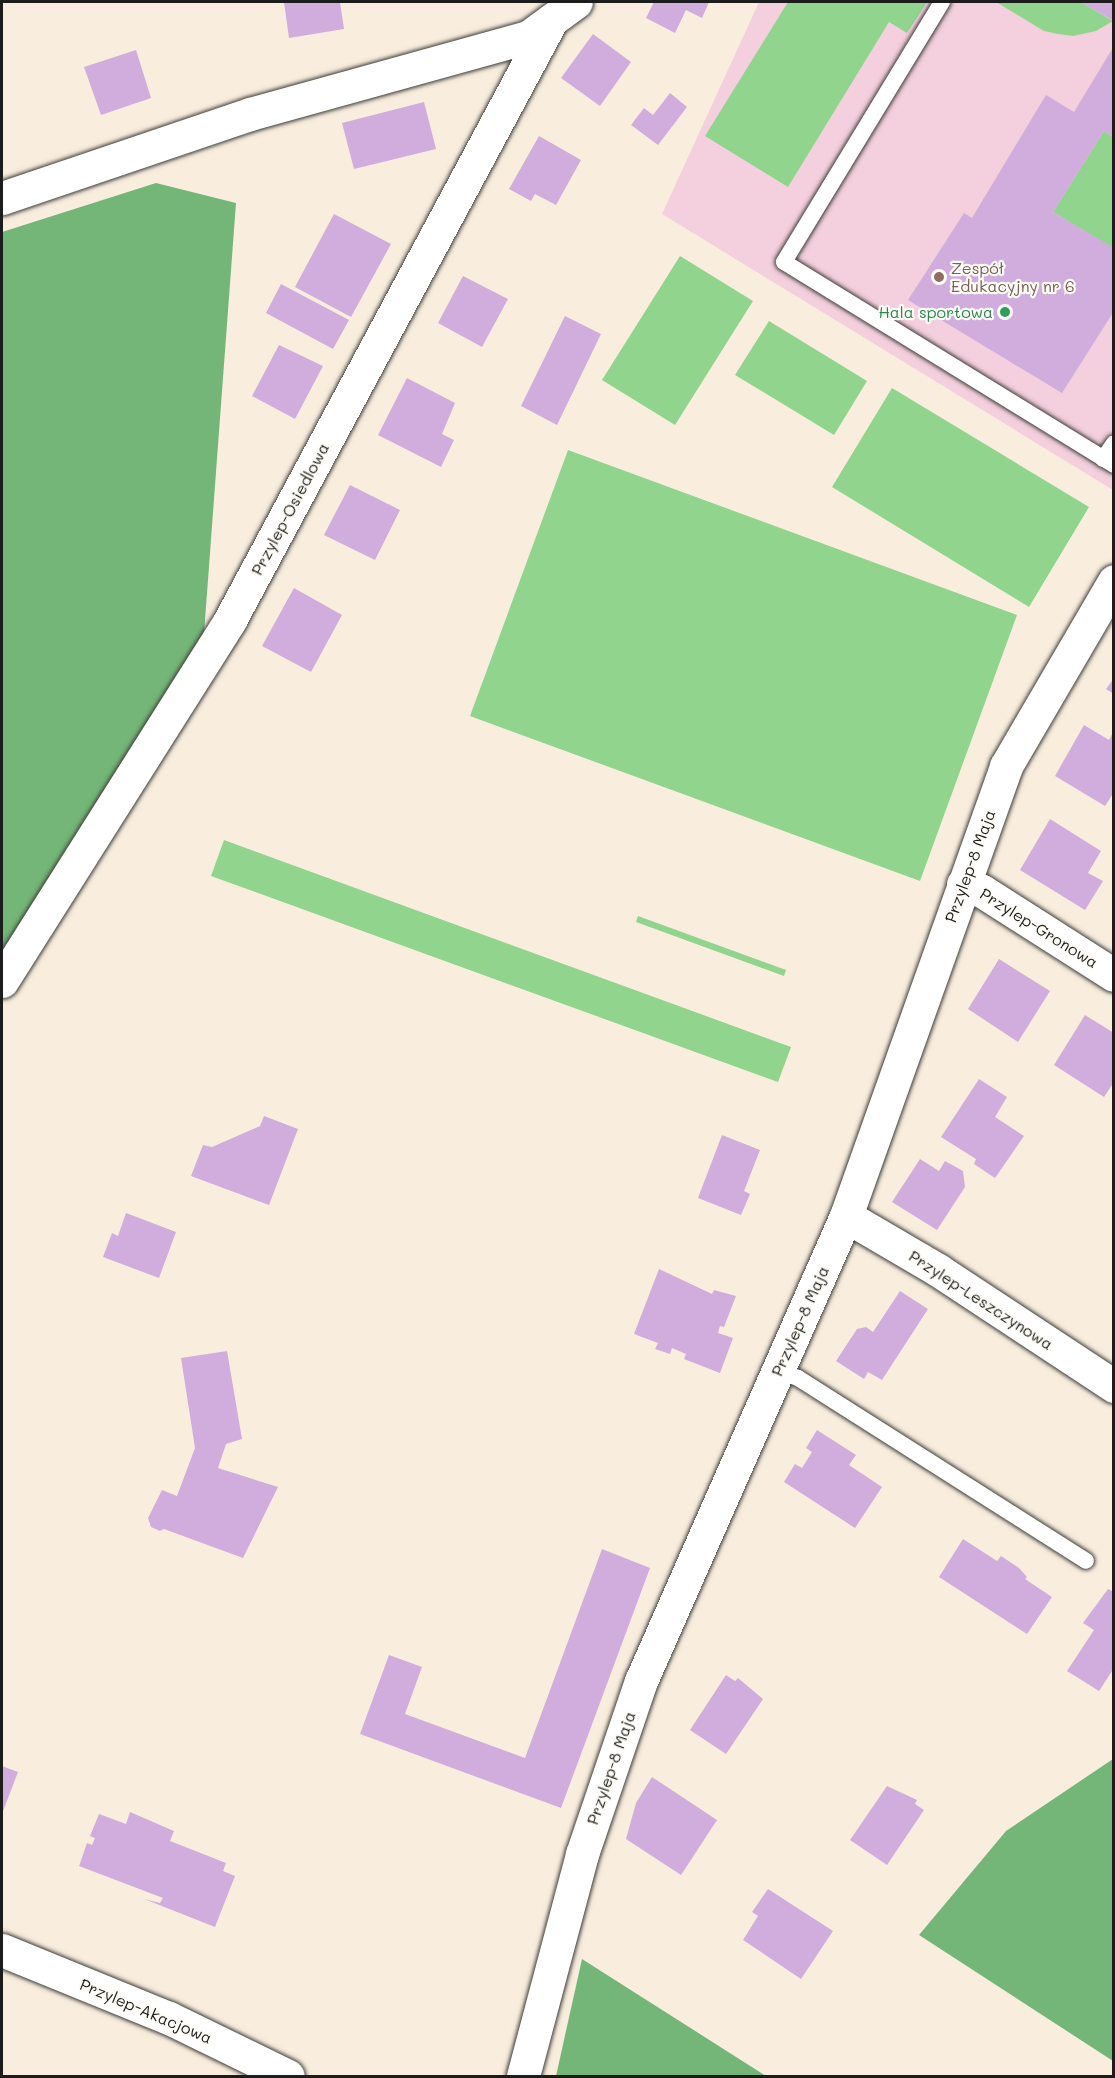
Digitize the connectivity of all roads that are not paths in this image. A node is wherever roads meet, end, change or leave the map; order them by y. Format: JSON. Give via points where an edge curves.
{"nodes":[{"id":1,"x":576,"y":2,"type":"edge"},
{"id":2,"x":942,"y":2,"type":"edge"},
{"id":3,"x":551,"y":21,"type":"junction"},
{"id":4,"x":2,"y":198,"type":"edge"},
{"id":5,"x":1113,"y":442,"type":"edge"},
{"id":6,"x":1108,"y":462,"type":"edge"},
{"id":7,"x":1113,"y":581,"type":"edge"},
{"id":8,"x":963,"y":884,"type":"junction"},
{"id":9,"x":1113,"y":975,"type":"edge"},
{"id":10,"x":2,"y":981,"type":"edge"},
{"id":11,"x":846,"y":1216,"type":"junction"},
{"id":12,"x":778,"y":1371,"type":"junction"},
{"id":13,"x":1113,"y":1386,"type":"edge"},
{"id":14,"x":1086,"y":1561,"type":"dead end"},
{"id":15,"x":2,"y":1950,"type":"edge"},
{"id":16,"x":288,"y":2076,"type":"edge"},
{"id":17,"x":523,"y":2076,"type":"edge"}],
"edges":[{"from":1,"to":3,"type":"street","name":"Przylep-Osiedlowa"},
{"from":2,"to":6,"type":"lane","via":[[784,262]]},
{"from":3,"to":4,"type":"street","name":"Przylep-Osiedlowa","via":[[528,37],[239,117]]},
{"from":3,"to":10,"type":"street","name":"Przylep-Osiedlowa","via":[[230,620]]},
{"from":5,"to":6,"type":"lane"},
{"from":7,"to":8,"type":"street","name":"Przylep-8 Maja","via":[[1006,766]]},
{"from":8,"to":9,"type":"street","name":"Przylep-Gronowa","via":[[982,891]]},
{"from":8,"to":11,"type":"street","name":"Przylep-8 Maja"},
{"from":11,"to":12,"type":"street","name":"Przylep-8 Maja"},
{"from":11,"to":13,"type":"street","name":"Przylep-Leszczynowa","via":[[938,1270]]},
{"from":12,"to":14,"type":"lane","via":[[798,1378]]},
{"from":12,"to":17,"type":"street","name":"Przylep-8 Maja","via":[[640,1681],[582,1854]]},
{"from":15,"to":16,"type":"street","name":"Przylep-Akacjowa","via":[[170,2018]]}]}
